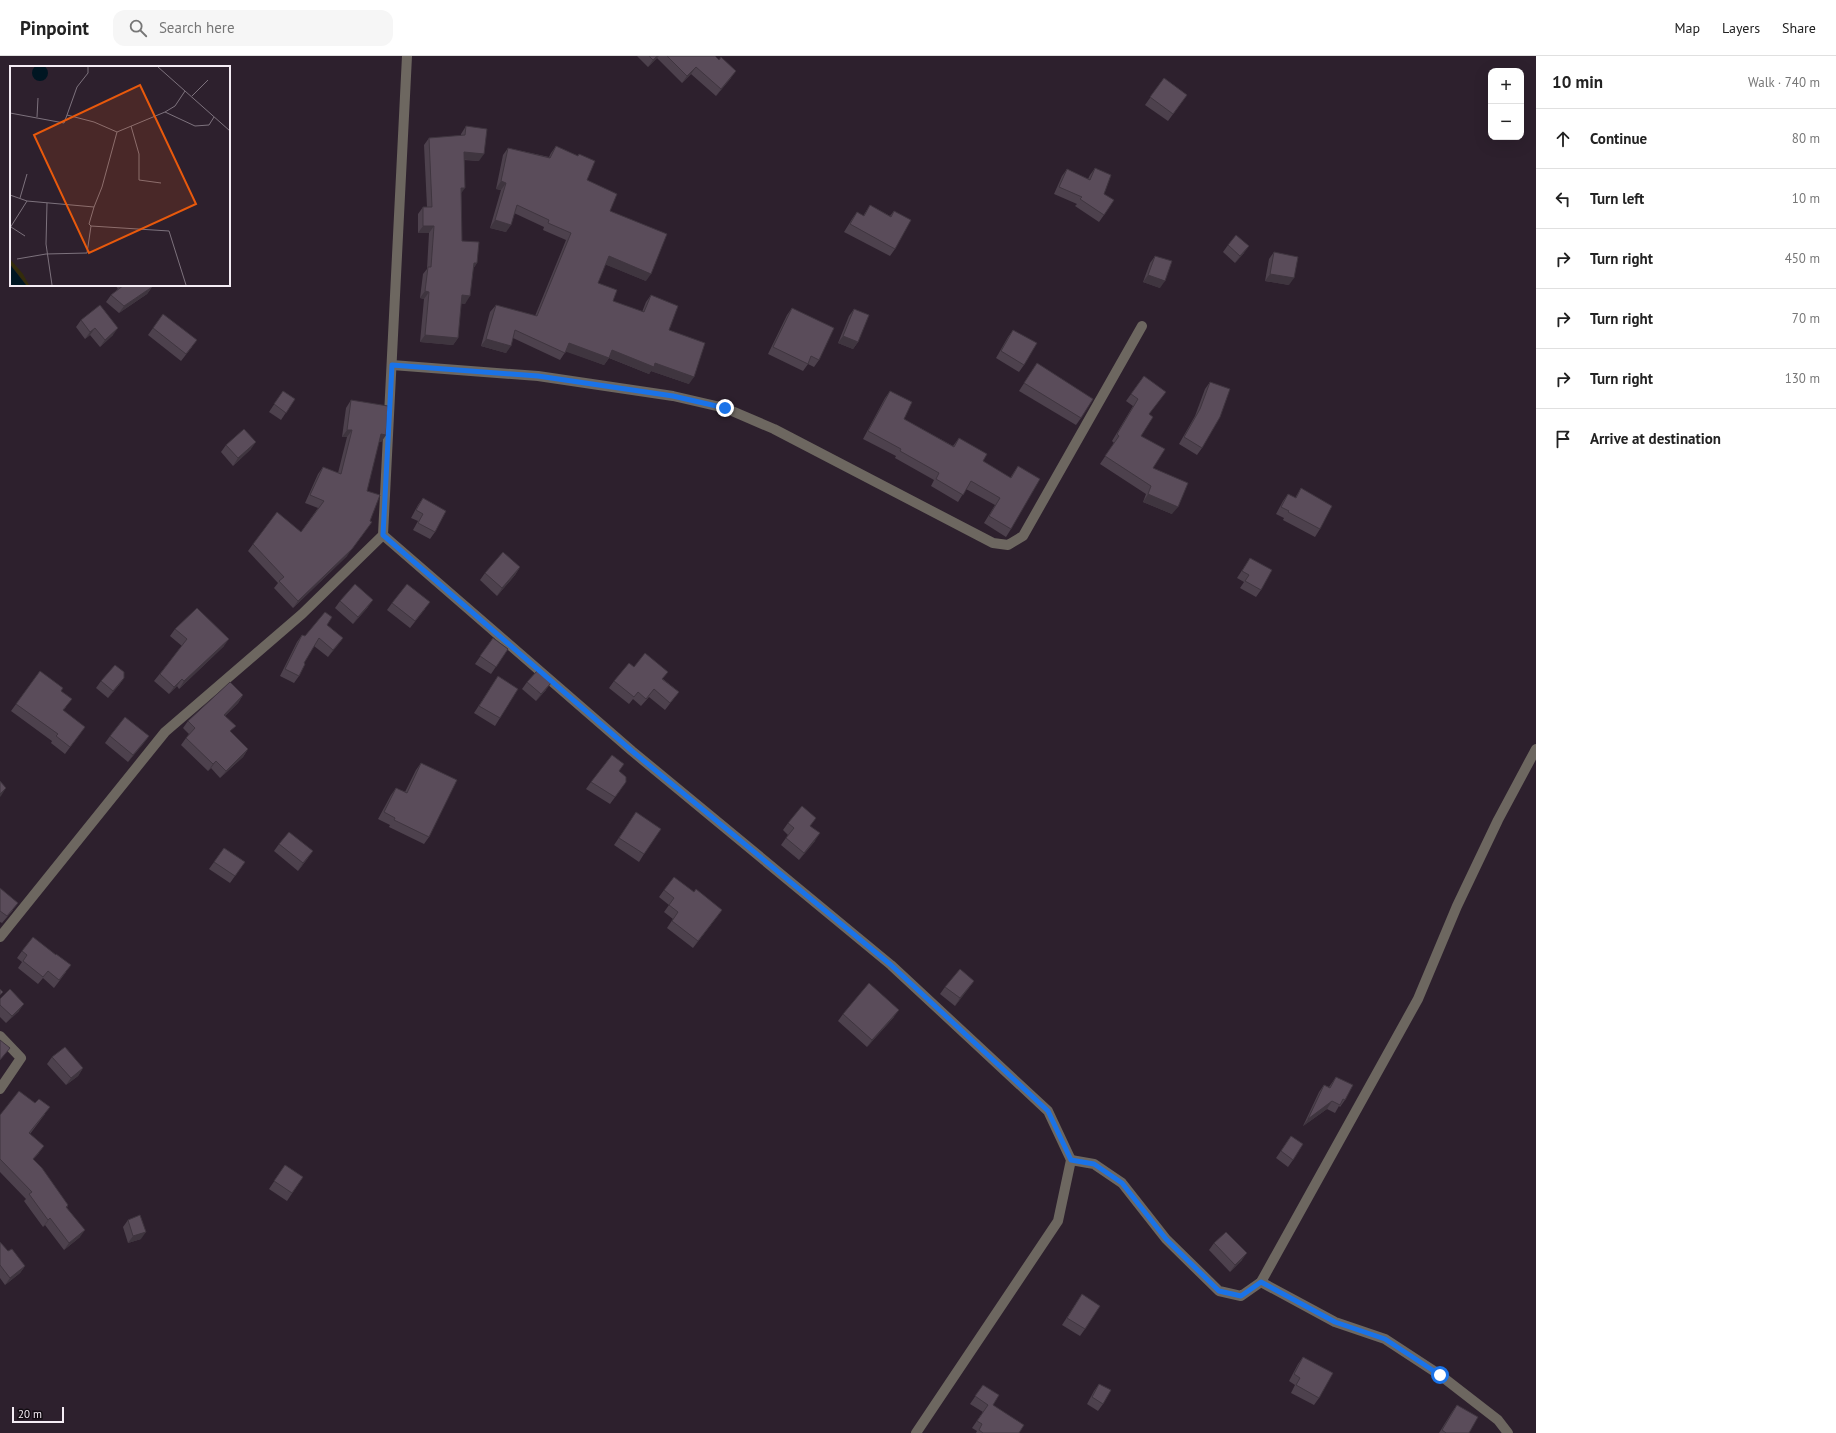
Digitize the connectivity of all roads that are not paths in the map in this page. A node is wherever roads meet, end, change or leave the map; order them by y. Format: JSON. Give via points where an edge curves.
{"nodes":[{"id":1,"x":408,"y":56,"type":"edge"},
{"id":2,"x":1142,"y":326,"type":"dead end"},
{"id":3,"x":392,"y":365,"type":"junction"},
{"id":4,"x":383,"y":535,"type":"junction"},
{"id":5,"x":1536,"y":749,"type":"edge"},
{"id":6,"x":0,"y":937,"type":"edge"},
{"id":7,"x":0,"y":1036,"type":"edge"},
{"id":8,"x":0,"y":1089,"type":"edge"},
{"id":9,"x":1071,"y":1160,"type":"junction"},
{"id":10,"x":1261,"y":1282,"type":"junction"},
{"id":11,"x":916,"y":1433,"type":"edge"},
{"id":12,"x":1508,"y":1433,"type":"edge"}],
"edges":[{"from":1,"to":3,"type":"street"},
{"from":2,"to":3,"type":"street","via":[[1023,536],[1008,545],[993,543],[774,429],[725,408],[673,396],[538,376]]},
{"from":3,"to":4,"type":"street"},
{"from":4,"to":6,"type":"street","via":[[302,614],[165,732]]},
{"from":4,"to":9,"type":"street","via":[[632,751],[891,965],[1048,1111]]},
{"from":5,"to":10,"type":"street","via":[[1460,899],[1418,999]]},
{"from":7,"to":8,"type":"street","via":[[21,1058]]},
{"from":9,"to":10,"type":"street","via":[[1094,1164],[1122,1183],[1166,1239],[1219,1291],[1241,1296]]},
{"from":9,"to":11,"type":"street","via":[[1058,1221]]},
{"from":10,"to":12,"type":"street","via":[[1335,1322],[1385,1339],[1440,1375],[1498,1420]]}]}
